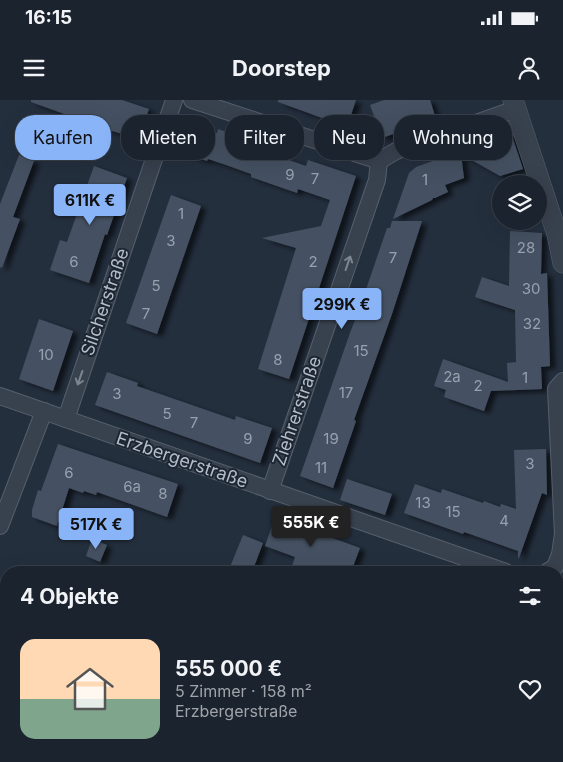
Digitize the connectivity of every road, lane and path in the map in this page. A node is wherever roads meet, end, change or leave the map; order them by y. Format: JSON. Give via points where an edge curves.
{"nodes":[{"id":1,"x":174,"y":100,"type":"edge"},
{"id":2,"x":192,"y":100,"type":"edge"},
{"id":3,"x":514,"y":105,"type":"edge"},
{"id":4,"x":379,"y":161,"type":"junction"},
{"id":5,"x":563,"y":263,"type":"edge"},
{"id":6,"x":563,"y":381,"type":"edge"},
{"id":7,"x":0,"y":396,"type":"edge"},
{"id":8,"x":44,"y":411,"type":"junction"},
{"id":9,"x":66,"y":419,"type":"junction"},
{"id":10,"x":270,"y":491,"type":"junction"},
{"id":11,"x":0,"y":526,"type":"edge"},
{"id":12,"x":482,"y":566,"type":"edge"},
{"id":13,"x":555,"y":566,"type":"edge"}],
"edges":[{"from":1,"to":9,"type":"street","name":"Silcherstraße","one_way":true},
{"from":2,"to":4,"type":"street"},
{"from":3,"to":4,"type":"street","via":[[396,151]]},
{"from":3,"to":5,"type":"street","via":[[557,234]]},
{"from":10,"to":4,"type":"street","name":"Ziehrerstraße","one_way":true,"via":[[377,180]]},
{"from":6,"to":13,"type":"street","via":[[556,389],[563,534]]},
{"from":7,"to":8,"type":"street","name":"Erzbergerstraße"},
{"from":8,"to":9,"type":"street","name":"Erzbergerstraße"},
{"from":8,"to":11,"type":"street"},
{"from":9,"to":10,"type":"street","name":"Erzbergerstraße"},
{"from":10,"to":12,"type":"street","name":"Erzbergerstraße"}]}
